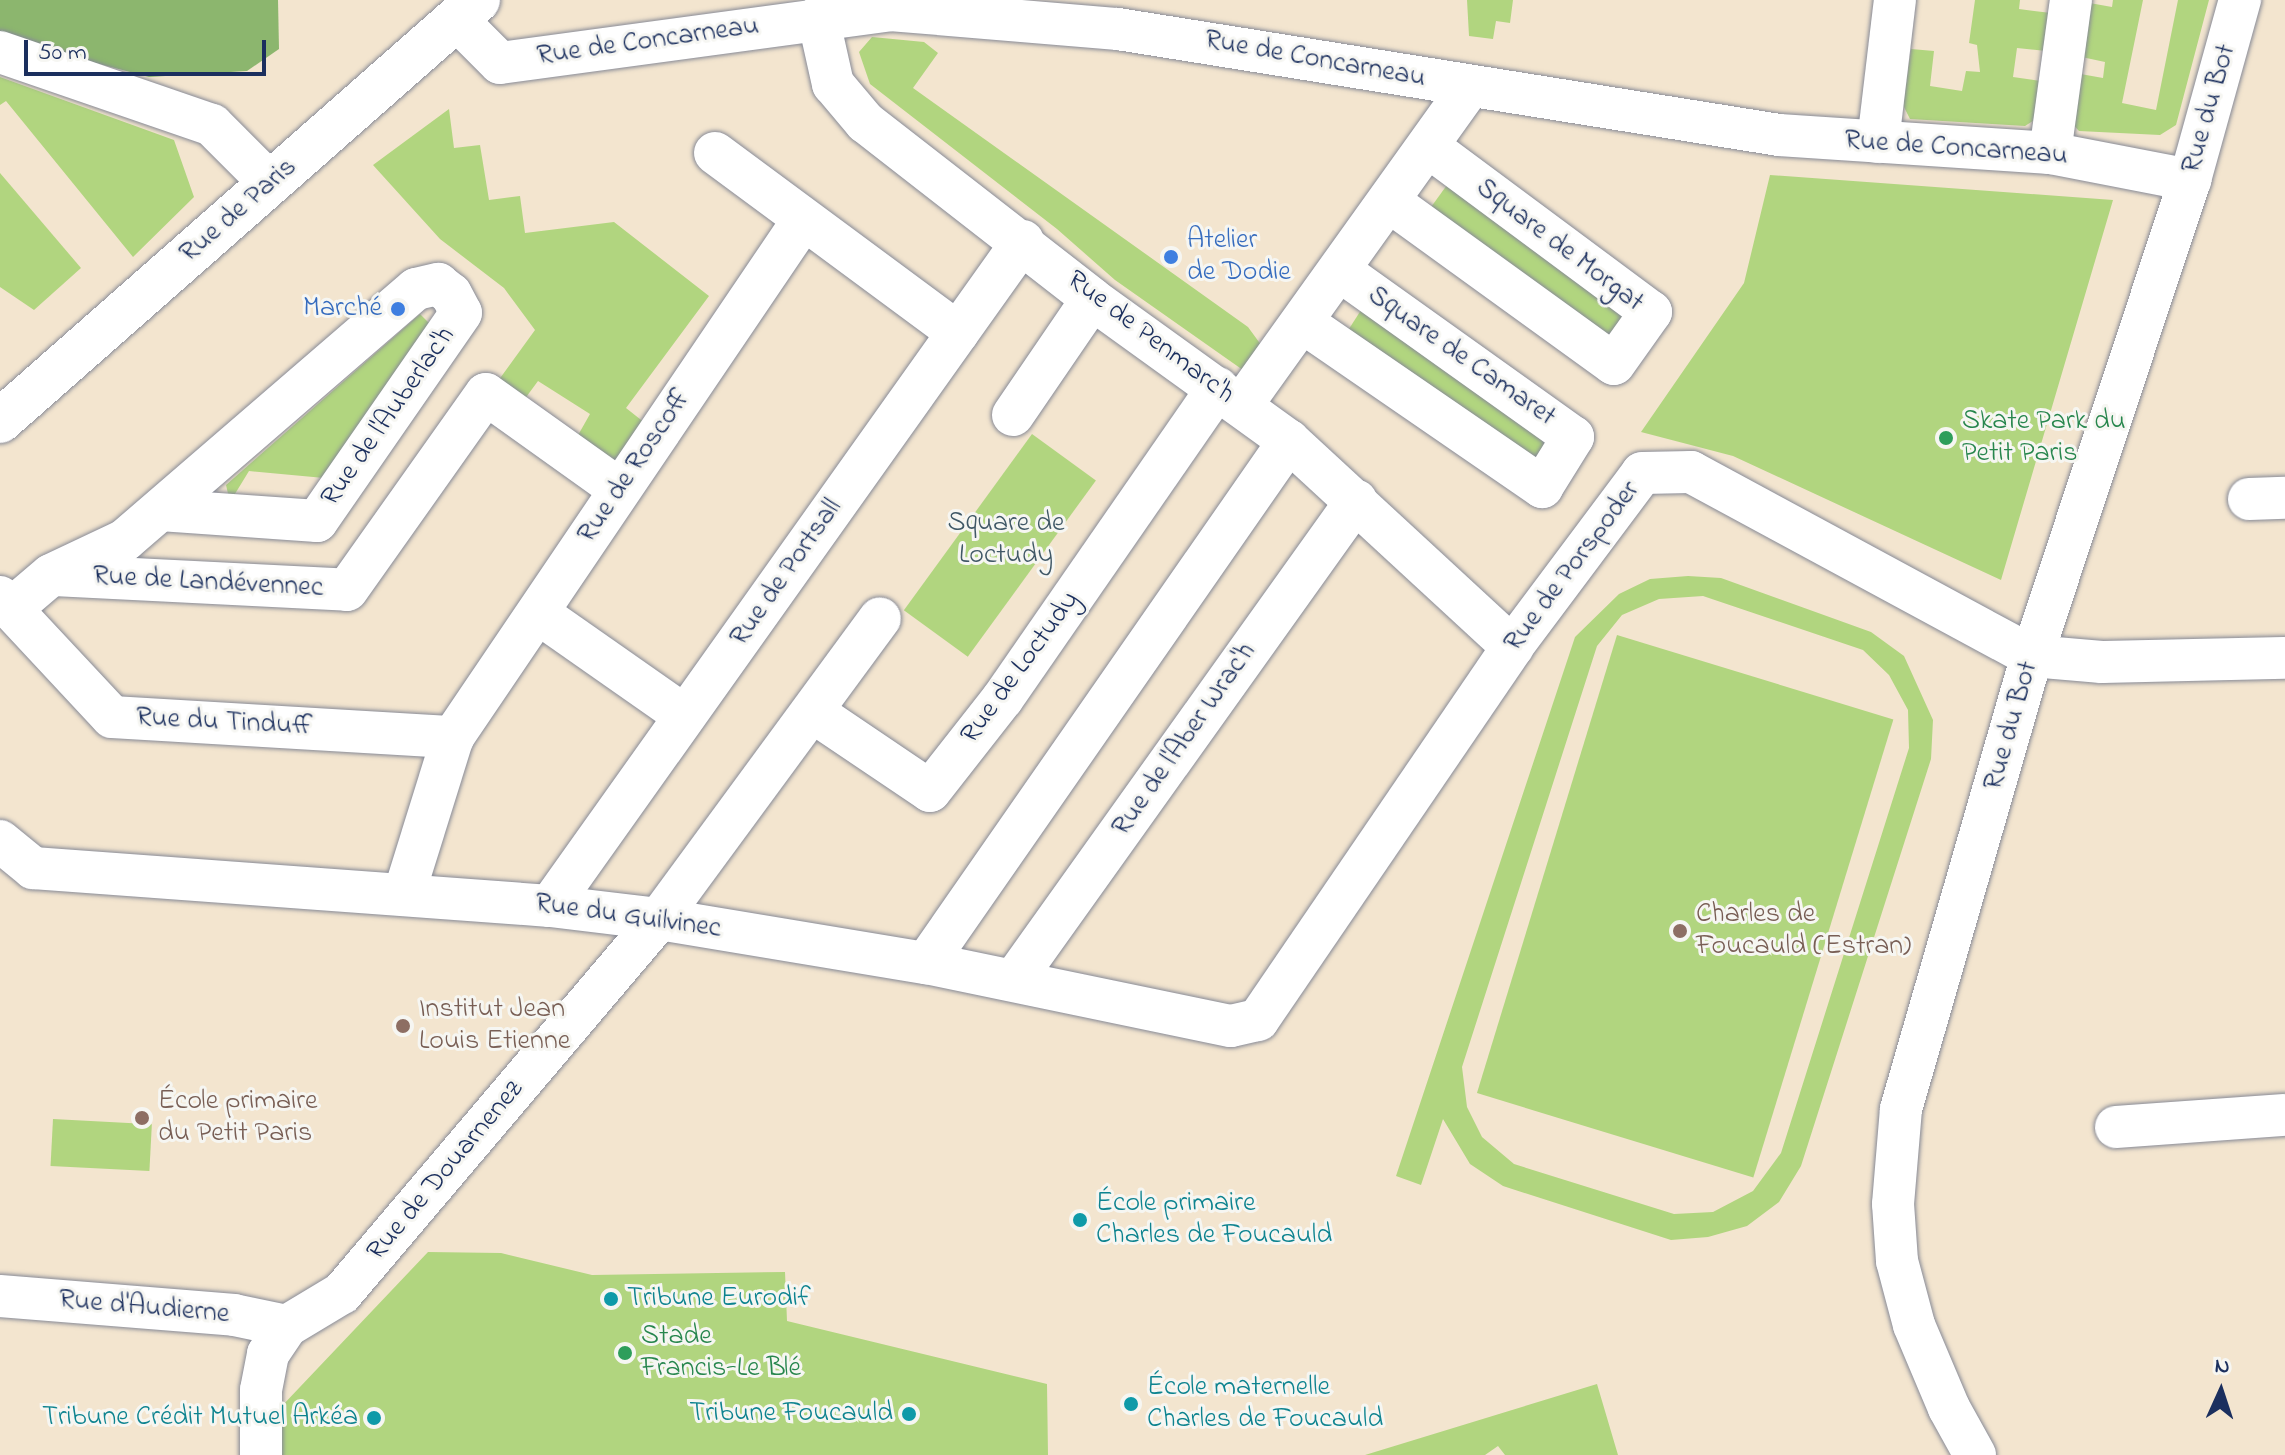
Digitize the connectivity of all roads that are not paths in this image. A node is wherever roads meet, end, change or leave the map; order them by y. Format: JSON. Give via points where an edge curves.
{"nodes":[{"id":1,"x":1895,"y":0,"type":"edge"},
{"id":2,"x":2071,"y":0,"type":"edge"},
{"id":3,"x":2240,"y":0,"type":"edge"},
{"id":4,"x":467,"y":9,"type":"edge"},
{"id":5,"x":818,"y":17,"type":"junction"},
{"id":6,"x":0,"y":52,"type":"edge"},
{"id":7,"x":1470,"y":86,"type":"junction"},
{"id":8,"x":1878,"y":142,"type":"junction"},
{"id":9,"x":1429,"y":147,"type":"junction"},
{"id":10,"x":715,"y":153,"type":"dead end"},
{"id":11,"x":2050,"y":153,"type":"junction"},
{"id":12,"x":2190,"y":180,"type":"junction"},
{"id":13,"x":270,"y":183,"type":"junction"},
{"id":14,"x":1390,"y":202,"type":"junction"},
{"id":15,"x":803,"y":220,"type":"junction"},
{"id":16,"x":1023,"y":241,"type":"junction"},
{"id":17,"x":1340,"y":271,"type":"junction"},
{"id":18,"x":1092,"y":299,"type":"junction"},
{"id":19,"x":1305,"y":324,"type":"junction"},
{"id":20,"x":958,"y":333,"type":"junction"},
{"id":21,"x":1230,"y":397,"type":"junction"},
{"id":22,"x":1013,"y":415,"type":"dead end"},
{"id":23,"x":0,"y":421,"type":"edge"},
{"id":24,"x":1289,"y":441,"type":"junction"},
{"id":25,"x":618,"y":488,"type":"junction"},
{"id":26,"x":1356,"y":501,"type":"junction"},
{"id":27,"x":160,"y":510,"type":"junction"},
{"id":28,"x":51,"y":575,"type":"junction"},
{"id":29,"x":5,"y":603,"type":"edge"},
{"id":30,"x":538,"y":613,"type":"junction"},
{"id":31,"x":880,"y":618,"type":"dead end"},
{"id":32,"x":1512,"y":647,"type":"junction"},
{"id":33,"x":2032,"y":656,"type":"junction"},
{"id":34,"x":2285,"y":658,"type":"edge"},
{"id":35,"x":813,"y":712,"type":"junction"},
{"id":36,"x":685,"y":716,"type":"junction"},
{"id":37,"x":453,"y":737,"type":"junction"},
{"id":38,"x":0,"y":841,"type":"edge"},
{"id":39,"x":404,"y":894,"type":"junction"},
{"id":40,"x":550,"y":906,"type":"junction"},
{"id":41,"x":659,"y":919,"type":"junction"},
{"id":42,"x":926,"y":963,"type":"junction"},
{"id":43,"x":1014,"y":980,"type":"junction"},
{"id":44,"x":1258,"y":1020,"type":"joint"},
{"id":45,"x":2285,"y":1115,"type":"edge"},
{"id":46,"x":2116,"y":1127,"type":"dead end"},
{"id":47,"x":0,"y":1296,"type":"edge"},
{"id":48,"x":287,"y":1326,"type":"junction"},
{"id":49,"x":261,"y":1455,"type":"edge"},
{"id":50,"x":1975,"y":1455,"type":"edge"}],
"edges":[{"from":1,"to":8,"type":"street"},
{"from":2,"to":11,"type":"street"},
{"from":3,"to":12,"type":"street","name":"Rue du Bot"},
{"from":4,"to":5,"type":"street","name":"Rue de Concarneau","via":[[500,63]]},
{"from":4,"to":13,"type":"main road","name":"Rue de Paris"},
{"from":5,"to":7,"type":"street","name":"Rue de Concarneau","via":[[890,10],[1118,29],[1236,44]]},
{"from":5,"to":16,"type":"street","name":"Rue de Penmarc'h","via":[[833,84],[865,122]]},
{"from":6,"to":13,"type":"street","via":[[175,108],[212,125]]},
{"from":7,"to":8,"type":"street","name":"Rue de Concarneau","via":[[1779,135]]},
{"from":7,"to":9,"type":"street","name":"Rue de Loctudy"},
{"from":8,"to":11,"type":"street","name":"Rue de Concarneau"},
{"from":9,"to":14,"type":"street","name":"Rue de Loctudy"},
{"from":9,"to":14,"type":"street","name":"Square de Morgat","via":[[1651,312],[1614,364]]},
{"from":10,"to":15,"type":"street"},
{"from":11,"to":12,"type":"street","name":"Rue de Concarneau"},
{"from":12,"to":33,"type":"street","name":"Rue du Bot"},
{"from":13,"to":23,"type":"main road","name":"Rue de Paris"},
{"from":14,"to":17,"type":"street","name":"Rue de Loctudy"},
{"from":15,"to":20,"type":"street"},
{"from":15,"to":25,"type":"street","name":"Rue de Roscoff"},
{"from":16,"to":18,"type":"street","name":"Rue de Penmarc'h"},
{"from":16,"to":20,"type":"street","name":"Rue de Portsall"},
{"from":17,"to":19,"type":"street","name":"Rue de Loctudy"},
{"from":17,"to":19,"type":"street","name":"Square de Camaret","via":[[1573,437],[1542,487]]},
{"from":18,"to":21,"type":"street","name":"Rue de Penmarc'h"},
{"from":18,"to":22,"type":"street"},
{"from":19,"to":21,"type":"street","name":"Rue de Loctudy"},
{"from":20,"to":36,"type":"street","name":"Rue de Portsall"},
{"from":21,"to":24,"type":"street","name":"Rue de Penmarc'h"},
{"from":21,"to":35,"type":"street","name":"Rue de Loctudy","via":[[930,791]]},
{"from":24,"to":26,"type":"street","name":"Rue de Penmarc'h"},
{"from":24,"to":42,"type":"street"},
{"from":25,"to":28,"type":"street","name":"Rue de Landévennec","via":[[486,394],[347,590]]},
{"from":25,"to":30,"type":"street","name":"Rue de Roscoff"},
{"from":26,"to":32,"type":"street","name":"Rue de Penmarc'h"},
{"from":26,"to":43,"type":"street","name":"Rue de l'Aber Wrac'h"},
{"from":27,"to":27,"type":"street","name":"Rue de l'Auberlac'h","via":[[317,521],[461,313],[451,294],[438,284],[416,289]]},
{"from":27,"to":28,"type":"street","name":"Rue de l'Auberlac'h","via":[[125,540]]},
{"from":28,"to":29,"type":"street","name":"Rue de l'Auberlac'h"},
{"from":29,"to":37,"type":"street","name":"Rue du Tinduff","via":[[112,717]]},
{"from":30,"to":36,"type":"street"},
{"from":30,"to":37,"type":"street","name":"Rue de Roscoff"},
{"from":31,"to":35,"type":"street","name":"Rue de Douarnenez"},
{"from":32,"to":33,"type":"street","name":"Rue de Porspoder","via":[[1642,473],[1691,472]]},
{"from":32,"to":44,"type":"street","name":"Rue de Porspoder"},
{"from":33,"to":34,"type":"street","via":[[2102,662]]},
{"from":33,"to":50,"type":"street","name":"Rue du Bot","via":[[1901,1109],[1893,1204],[1897,1261],[1914,1325]]},
{"from":35,"to":41,"type":"street","name":"Rue de Douarnenez"},
{"from":36,"to":40,"type":"street","name":"Rue de Portsall"},
{"from":37,"to":39,"type":"street","name":"Rue de Roscoff"},
{"from":38,"to":39,"type":"street","name":"Rue du Guilvinec","via":[[33,868]]},
{"from":39,"to":40,"type":"street","name":"Rue du Guilvinec"},
{"from":40,"to":41,"type":"street","name":"Rue du Guilvinec"},
{"from":41,"to":42,"type":"street","name":"Rue du Guilvinec"},
{"from":41,"to":48,"type":"street","name":"Rue de Douarnenez","via":[[342,1293]]},
{"from":42,"to":43,"type":"street","name":"Rue du Guilvinec"},
{"from":43,"to":44,"type":"street","name":"Rue du Guilvinec","via":[[1231,1026]]},
{"from":45,"to":46,"type":"street"},
{"from":47,"to":48,"type":"street","name":"Rue d'Audierne","via":[[234,1315]]},
{"from":48,"to":49,"type":"street","via":[[268,1354],[261,1390]]}]}
